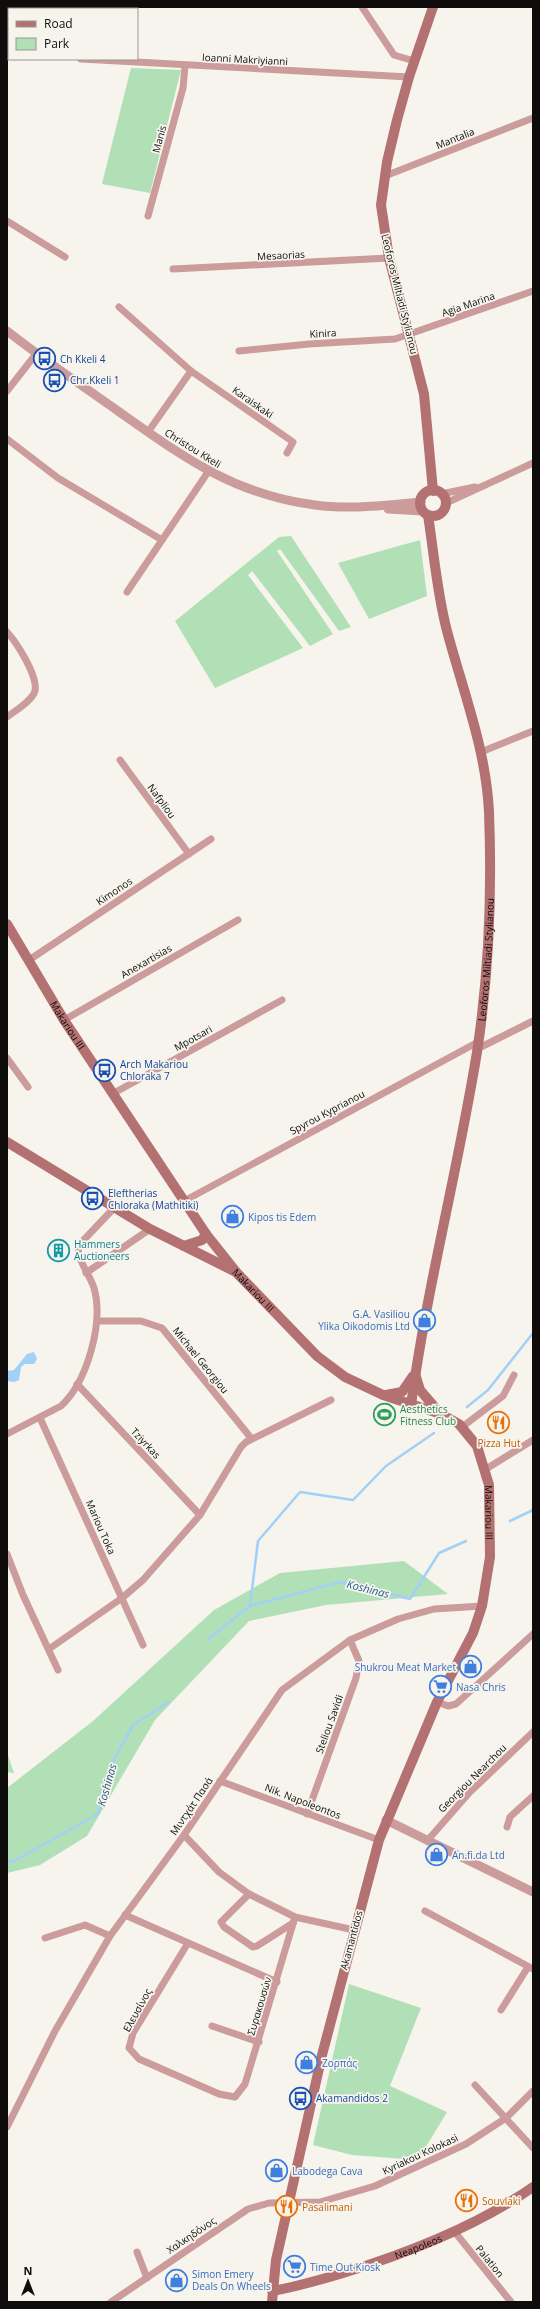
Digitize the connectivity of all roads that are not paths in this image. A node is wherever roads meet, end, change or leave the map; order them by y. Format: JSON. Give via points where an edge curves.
{"nodes":[{"id":1,"x":362,"y":7,"type":"edge"},
{"id":2,"x":433,"y":7,"type":"edge"},
{"id":3,"x":96,"y":60,"type":"edge"},
{"id":4,"x":414,"y":61,"type":"junction"},
{"id":5,"x":185,"y":66,"type":"junction"},
{"id":6,"x":409,"y":77,"type":"junction"},
{"id":7,"x":533,"y":118,"type":"edge"},
{"id":8,"x":385,"y":176,"type":"junction"},
{"id":9,"x":148,"y":216,"type":"dead end"},
{"id":10,"x":7,"y":221,"type":"edge"},
{"id":11,"x":65,"y":257,"type":"dead end"},
{"id":12,"x":389,"y":258,"type":"junction"},
{"id":13,"x":173,"y":269,"type":"dead end"},
{"id":14,"x":533,"y":291,"type":"edge"},
{"id":15,"x":119,"y":307,"type":"dead end"},
{"id":16,"x":7,"y":331,"type":"edge"},
{"id":17,"x":409,"y":335,"type":"junction"},
{"id":18,"x":239,"y":351,"type":"dead end"},
{"id":19,"x":36,"y":354,"type":"junction"},
{"id":20,"x":191,"y":371,"type":"junction"},
{"id":21,"x":7,"y":391,"type":"edge"},
{"id":22,"x":148,"y":432,"type":"junction"},
{"id":23,"x":7,"y":439,"type":"edge"},
{"id":24,"x":287,"y":453,"type":"dead end"},
{"id":25,"x":533,"y":463,"type":"edge"},
{"id":26,"x":208,"y":472,"type":"junction"},
{"id":27,"x":487,"y":484,"type":"junction"},
{"id":28,"x":433,"y":504,"type":"junction"},
{"id":29,"x":162,"y":540,"type":"junction"},
{"id":30,"x":127,"y":592,"type":"dead end"},
{"id":31,"x":7,"y":632,"type":"edge"},
{"id":32,"x":7,"y":716,"type":"edge"},
{"id":33,"x":533,"y":731,"type":"edge"},
{"id":34,"x":481,"y":752,"type":"junction"},
{"id":35,"x":120,"y":760,"type":"dead end"},
{"id":36,"x":211,"y":839,"type":"dead end"},
{"id":37,"x":189,"y":854,"type":"junction"},
{"id":38,"x":238,"y":920,"type":"dead end"},
{"id":39,"x":7,"y":924,"type":"edge"},
{"id":40,"x":29,"y":960,"type":"junction"},
{"id":41,"x":282,"y":1000,"type":"dead end"},
{"id":42,"x":64,"y":1020,"type":"junction"},
{"id":43,"x":533,"y":1021,"type":"edge"},
{"id":44,"x":477,"y":1046,"type":"junction"},
{"id":45,"x":7,"y":1058,"type":"edge"},
{"id":46,"x":28,"y":1087,"type":"dead end"},
{"id":47,"x":114,"y":1093,"type":"junction"},
{"id":48,"x":7,"y":1142,"type":"edge"},
{"id":49,"x":186,"y":1200,"type":"junction"},
{"id":50,"x":115,"y":1208,"type":"junction"},
{"id":51,"x":150,"y":1229,"type":"junction"},
{"id":52,"x":206,"y":1234,"type":"junction"},
{"id":53,"x":184,"y":1246,"type":"junction"},
{"id":54,"x":237,"y":1273,"type":"junction"},
{"id":55,"x":86,"y":1274,"type":"junction"},
{"id":56,"x":97,"y":1321,"type":"junction"},
{"id":57,"x":415,"y":1373,"type":"junction"},
{"id":58,"x":514,"y":1375,"type":"dead end"},
{"id":59,"x":77,"y":1384,"type":"junction"},
{"id":60,"x":383,"y":1395,"type":"junction"},
{"id":61,"x":331,"y":1400,"type":"dead end"},
{"id":62,"x":411,"y":1404,"type":"junction"},
{"id":63,"x":441,"y":1414,"type":"junction"},
{"id":64,"x":40,"y":1418,"type":"junction"},
{"id":65,"x":462,"y":1427,"type":"junction"},
{"id":66,"x":7,"y":1434,"type":"edge"},
{"id":67,"x":251,"y":1438,"type":"junction"},
{"id":68,"x":533,"y":1440,"type":"edge"},
{"id":69,"x":486,"y":1469,"type":"junction"},
{"id":70,"x":200,"y":1515,"type":"junction"},
{"id":71,"x":7,"y":1554,"type":"edge"},
{"id":72,"x":122,"y":1598,"type":"junction"},
{"id":73,"x":482,"y":1606,"type":"junction"},
{"id":74,"x":533,"y":1634,"type":"edge"},
{"id":75,"x":350,"y":1640,"type":"junction"},
{"id":76,"x":143,"y":1645,"type":"dead end"},
{"id":77,"x":49,"y":1649,"type":"junction"},
{"id":78,"x":58,"y":1670,"type":"dead end"},
{"id":79,"x":436,"y":1702,"type":"junction"},
{"id":80,"x":533,"y":1732,"type":"edge"},
{"id":81,"x":220,"y":1781,"type":"junction"},
{"id":82,"x":533,"y":1796,"type":"edge"},
{"id":83,"x":307,"y":1814,"type":"junction"},
{"id":84,"x":386,"y":1820,"type":"junction"},
{"id":85,"x":507,"y":1827,"type":"dead end"},
{"id":86,"x":184,"y":1835,"type":"junction"},
{"id":87,"x":379,"y":1840,"type":"junction"},
{"id":88,"x":427,"y":1841,"type":"junction"},
{"id":89,"x":533,"y":1892,"type":"edge"},
{"id":90,"x":249,"y":1894,"type":"junction"},
{"id":91,"x":425,"y":1911,"type":"dead end"},
{"id":92,"x":124,"y":1915,"type":"junction"},
{"id":93,"x":294,"y":1920,"type":"junction"},
{"id":94,"x":354,"y":1930,"type":"junction"},
{"id":95,"x":110,"y":1936,"type":"junction"},
{"id":96,"x":45,"y":1938,"type":"dead end"},
{"id":97,"x":188,"y":1943,"type":"junction"},
{"id":98,"x":530,"y":1968,"type":"edge"},
{"id":99,"x":277,"y":1982,"type":"junction"},
{"id":100,"x":501,"y":2010,"type":"dead end"},
{"id":101,"x":212,"y":2026,"type":"dead end"},
{"id":102,"x":259,"y":2042,"type":"junction"},
{"id":103,"x":475,"y":2085,"type":"dead end"},
{"id":104,"x":533,"y":2091,"type":"edge"},
{"id":105,"x":235,"y":2097,"type":"joint"},
{"id":106,"x":506,"y":2118,"type":"junction"},
{"id":107,"x":7,"y":2126,"type":"edge"},
{"id":108,"x":533,"y":2148,"type":"edge"},
{"id":109,"x":533,"y":2187,"type":"edge"},
{"id":110,"x":290,"y":2202,"type":"junction"},
{"id":111,"x":454,"y":2231,"type":"junction"},
{"id":112,"x":137,"y":2252,"type":"dead end"},
{"id":113,"x":147,"y":2278,"type":"junction"},
{"id":114,"x":272,"y":2291,"type":"junction"},
{"id":115,"x":111,"y":2302,"type":"edge"},
{"id":116,"x":272,"y":2302,"type":"edge"},
{"id":117,"x":511,"y":2302,"type":"edge"}],
"edges":[{"from":1,"to":4,"type":"street","via":[[394,55]]},
{"from":2,"to":4,"type":"main road","name":"Leoforos Miltiadi Stylianou"},
{"from":3,"to":5,"type":"street","name":"Ioanni Makriyianni"},
{"from":4,"to":6,"type":"main road","name":"Leoforos Miltiadi Stylianou"},
{"from":5,"to":6,"type":"street","name":"Ioanni Makriyianni"},
{"from":5,"to":9,"type":"street","name":"Manis","via":[[183,88]]},
{"from":6,"to":8,"type":"main road","name":"Leoforos Miltiadi Stylianou"},
{"from":7,"to":8,"type":"street","name":"Mantalia"},
{"from":8,"to":12,"type":"main road","name":"Leoforos Miltiadi Stylianou","via":[[381,205]]},
{"from":10,"to":11,"type":"street"},
{"from":12,"to":13,"type":"street","name":"Mesaorias"},
{"from":12,"to":17,"type":"main road","name":"Leoforos Miltiadi Stylianou"},
{"from":14,"to":17,"type":"street","name":"Agia Marina"},
{"from":15,"to":20,"type":"street","name":"Karaiskaki"},
{"from":16,"to":19,"type":"street","name":"Christou Kkeli"},
{"from":17,"to":18,"type":"street","name":"Kinira","via":[[395,339]]},
{"from":17,"to":28,"type":"main road","name":"Leoforos Miltiadi Stylianou","via":[[424,394]]},
{"from":19,"to":21,"type":"street"},
{"from":19,"to":22,"type":"street","name":"Christou Kkeli"},
{"from":20,"to":22,"type":"street"},
{"from":20,"to":24,"type":"street","name":"Karaiskaki","via":[[293,442]]},
{"from":22,"to":26,"type":"street","name":"Christou Kkeli"},
{"from":23,"to":29,"type":"street","via":[[58,478]]},
{"from":25,"to":27,"type":"street"},
{"from":26,"to":28,"type":"street","name":"Christou Kkeli","via":[[268,496],[314,505],[346,508]]},
{"from":26,"to":29,"type":"street"},
{"from":27,"to":28,"type":"street"},
{"from":27,"to":28,"type":"street"},
{"from":28,"to":34,"type":"main road","name":"Leoforos Miltiadi Stylianou","via":[[435,564],[442,608]]},
{"from":29,"to":30,"type":"street"},
{"from":31,"to":32,"type":"street","via":[[28,665],[35,684],[31,698]]},
{"from":33,"to":34,"type":"street"},
{"from":34,"to":44,"type":"main road","name":"Leoforos Miltiadi Stylianou","via":[[489,810],[489,888]]},
{"from":35,"to":37,"type":"street","name":"Nafpliou"},
{"from":36,"to":37,"type":"street","name":"Kimonos"},
{"from":37,"to":40,"type":"street","name":"Kimonos"},
{"from":38,"to":42,"type":"street","name":"Anexartisias"},
{"from":39,"to":40,"type":"main road","name":"Makariou III"},
{"from":40,"to":42,"type":"main road","name":"Makariou III"},
{"from":41,"to":47,"type":"street","name":"Mpotsari"},
{"from":42,"to":47,"type":"main road","name":"Makariou III"},
{"from":43,"to":44,"type":"street","name":"Spyrou Kyprianou"},
{"from":44,"to":49,"type":"street","name":"Spyrou Kyprianou"},
{"from":44,"to":57,"type":"main road","name":"Leoforos Miltiadi Stylianou"},
{"from":45,"to":46,"type":"street"},
{"from":47,"to":49,"type":"main road","name":"Makariou III"},
{"from":48,"to":50,"type":"main road"},
{"from":49,"to":52,"type":"main road","name":"Makariou III"},
{"from":50,"to":51,"type":"main road"},
{"from":50,"to":55,"type":"street","via":[[78,1246],[78,1255]]},
{"from":51,"to":53,"type":"main road"},
{"from":51,"to":55,"type":"street"},
{"from":52,"to":53,"type":"main road","via":[[202,1240]]},
{"from":52,"to":54,"type":"main road","name":"Makariou III"},
{"from":53,"to":54,"type":"main road"},
{"from":54,"to":60,"type":"main road","name":"Makariou III","via":[[317,1356],[345,1377]]},
{"from":55,"to":56,"type":"street","via":[[94,1288]]},
{"from":56,"to":59,"type":"street","via":[[95,1340]]},
{"from":56,"to":67,"type":"street","name":"Michael Georgiou","via":[[141,1321],[162,1328]]},
{"from":57,"to":60,"type":"main road","via":[[402,1392]]},
{"from":57,"to":62,"type":"main road","name":"Leoforos Miltiadi Stylianou"},
{"from":57,"to":63,"type":"main road","via":[[420,1390]]},
{"from":58,"to":65,"type":"street","via":[[503,1396]]},
{"from":59,"to":64,"type":"street","via":[[68,1400]]},
{"from":59,"to":70,"type":"street","name":"Tziyrkas"},
{"from":60,"to":62,"type":"main road","name":"Makariou III"},
{"from":61,"to":67,"type":"street"},
{"from":62,"to":63,"type":"main road","name":"Makariou III"},
{"from":63,"to":65,"type":"main road","name":"Makariou III"},
{"from":64,"to":66,"type":"street"},
{"from":64,"to":72,"type":"street","name":"Mariou Toka"},
{"from":65,"to":69,"type":"main road","name":"Makariou III","via":[[477,1446]]},
{"from":67,"to":70,"type":"street","via":[[240,1447]]},
{"from":68,"to":69,"type":"street"},
{"from":69,"to":73,"type":"main road","name":"Makariou III","via":[[490,1494],[490,1557]]},
{"from":70,"to":72,"type":"street","via":[[143,1580]]},
{"from":71,"to":77,"type":"street"},
{"from":72,"to":76,"type":"street","name":"Mariou Toka"},
{"from":72,"to":77,"type":"street"},
{"from":73,"to":75,"type":"street","name":"Μιντχάτ Πασά","via":[[427,1611],[398,1619]]},
{"from":73,"to":79,"type":"main road","name":"Akamantidos","via":[[473,1633]]},
{"from":74,"to":79,"type":"street","via":[[456,1704],[448,1706]]},
{"from":75,"to":81,"type":"street","name":"Μιντχάτ Πασά","via":[[282,1690]]},
{"from":75,"to":83,"type":"street","name":"Steliou Savidi","via":[[359,1661],[356,1678]]},
{"from":77,"to":78,"type":"street"},
{"from":79,"to":84,"type":"main road","name":"Akamantidos"},
{"from":80,"to":88,"type":"street","name":"Georgiou Nearchou","via":[[469,1793]]},
{"from":81,"to":83,"type":"street","name":"Nik. Napoleontos"},
{"from":81,"to":86,"type":"street","name":"Μιντχάτ Πασά"},
{"from":82,"to":85,"type":"street","via":[[510,1817]]},
{"from":83,"to":87,"type":"street","name":"Nik. Napoleontos"},
{"from":84,"to":87,"type":"main road","name":"Akamantidos"},
{"from":84,"to":88,"type":"street"},
{"from":86,"to":90,"type":"street","via":[[219,1872]]},
{"from":86,"to":92,"type":"street","name":"Μιντχάτ Πασά"},
{"from":87,"to":94,"type":"main road","name":"Akamantidos"},
{"from":88,"to":89,"type":"street"},
{"from":90,"to":93,"type":"street"},
{"from":90,"to":93,"type":"street","via":[[221,1922],[250,1946],[257,1946]]},
{"from":91,"to":98,"type":"street"},
{"from":92,"to":95,"type":"street","name":"Μιντχάτ Πασά"},
{"from":92,"to":97,"type":"street"},
{"from":93,"to":94,"type":"street"},
{"from":93,"to":99,"type":"street","name":"Συρακουσών"},
{"from":94,"to":110,"type":"main road","name":"Akamantidos","via":[[322,2055]]},
{"from":95,"to":96,"type":"street","via":[[85,1925]]},
{"from":95,"to":107,"type":"street","name":"Μιντχάτ Πασά","via":[[55,2031]]},
{"from":97,"to":99,"type":"street"},
{"from":97,"to":105,"type":"street","name":"Ελευσίνος","via":[[133,2033],[129,2048],[139,2059],[219,2094]]},
{"from":98,"to":100,"type":"street"},
{"from":99,"to":102,"type":"street","name":"Συρακουσών"},
{"from":101,"to":102,"type":"street"},
{"from":102,"to":105,"type":"street","name":"Συρακουσών","via":[[245,2084]]},
{"from":103,"to":106,"type":"street"},
{"from":104,"to":106,"type":"street","name":"Kyriakou Kolokasi"},
{"from":106,"to":108,"type":"street"},
{"from":106,"to":110,"type":"street","name":"Kyriakou Kolokasi","via":[[466,2144],[375,2186],[320,2202]]},
{"from":109,"to":111,"type":"main road","name":"Neapoleos"},
{"from":110,"to":113,"type":"street","name":"Χαλκηδόνος","via":[[269,2203],[248,2209]]},
{"from":110,"to":114,"type":"main road","name":"Akamantidos","via":[[276,2260]]},
{"from":111,"to":114,"type":"main road","name":"Neapoleos","via":[[368,2265]]},
{"from":111,"to":117,"type":"street","name":"Palation"},
{"from":112,"to":113,"type":"street"},
{"from":113,"to":115,"type":"street","name":"Χαλκηδόνος"},
{"from":114,"to":116,"type":"main road","name":"Akamantidos"}]}
